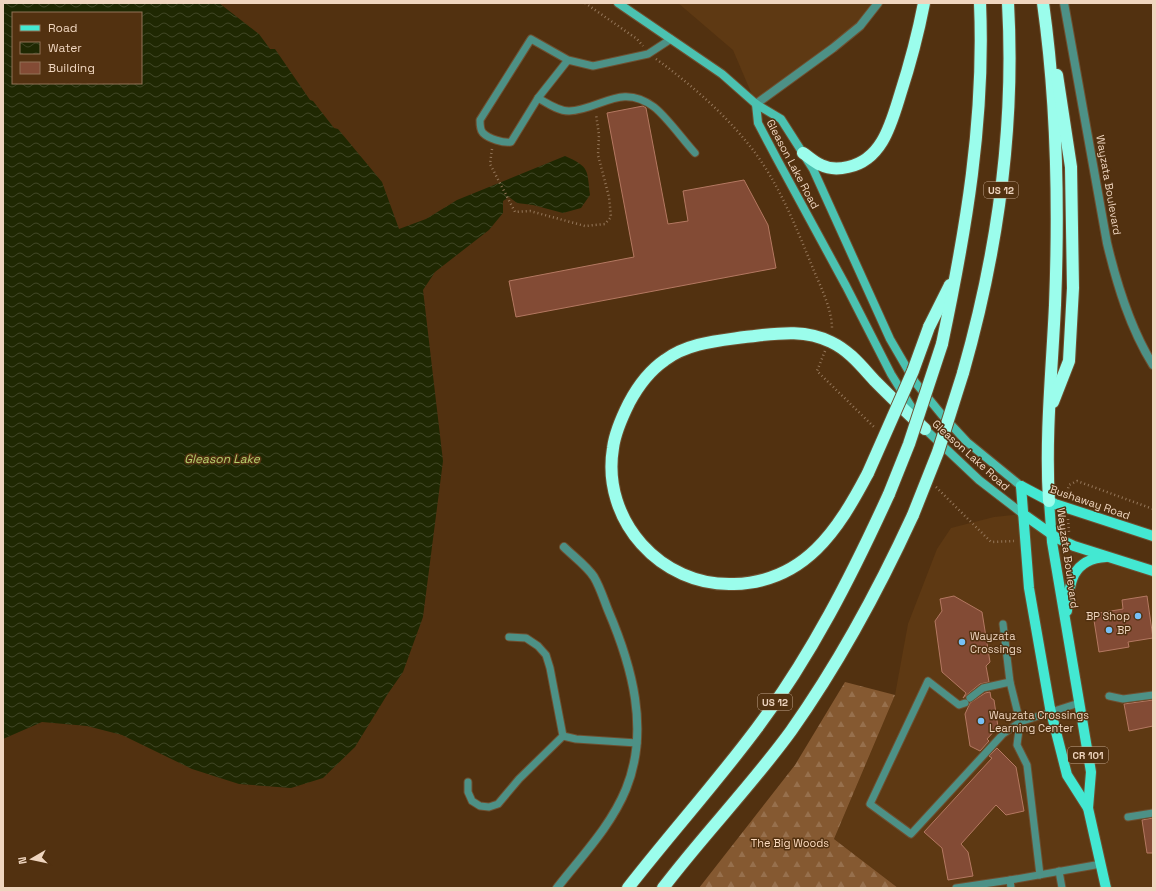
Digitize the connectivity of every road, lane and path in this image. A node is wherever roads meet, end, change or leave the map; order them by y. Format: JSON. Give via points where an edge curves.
{"nodes":[{"id":1,"x":585,"y":3,"type":"edge"},
{"id":2,"x":618,"y":3,"type":"edge"},
{"id":3,"x":878,"y":3,"type":"edge"},
{"id":4,"x":924,"y":3,"type":"edge"},
{"id":5,"x":980,"y":3,"type":"edge"},
{"id":6,"x":1008,"y":3,"type":"edge"},
{"id":7,"x":1043,"y":3,"type":"edge"},
{"id":8,"x":1064,"y":3,"type":"edge"},
{"id":9,"x":1048,"y":38,"type":"junction"},
{"id":10,"x":671,"y":39,"type":"junction"},
{"id":11,"x":648,"y":54,"type":"junction"},
{"id":12,"x":568,"y":60,"type":"junction"},
{"id":13,"x":538,"y":98,"type":"junction"},
{"id":14,"x":594,"y":104,"type":"junction"},
{"id":15,"x":756,"y":104,"type":"junction"},
{"id":16,"x":496,"y":140,"type":"junction"},
{"id":17,"x":803,"y":153,"type":"junction"},
{"id":18,"x":694,"y":154,"type":"dead end"},
{"id":19,"x":958,"y":270,"type":"junction"},
{"id":20,"x":832,"y":332,"type":"dead end"},
{"id":21,"x":826,"y":349,"type":"dead end"},
{"id":22,"x":1153,"y":365,"type":"edge"},
{"id":23,"x":1050,"y":409,"type":"junction"},
{"id":24,"x":924,"y":429,"type":"junction"},
{"id":25,"x":879,"y":432,"type":"dead end"},
{"id":26,"x":936,"y":486,"type":"dead end"},
{"id":27,"x":1021,"y":486,"type":"junction"},
{"id":28,"x":1049,"y":501,"type":"junction"},
{"id":29,"x":1023,"y":514,"type":"junction"},
{"id":30,"x":1051,"y":533,"type":"junction"},
{"id":31,"x":1153,"y":536,"type":"edge"},
{"id":32,"x":1025,"y":544,"type":"junction"},
{"id":33,"x":564,"y":547,"type":"dead end"},
{"id":34,"x":1111,"y":557,"type":"junction"},
{"id":35,"x":1153,"y":571,"type":"edge"},
{"id":36,"x":1003,"y":624,"type":"dead end"},
{"id":37,"x":1065,"y":625,"type":"junction"},
{"id":38,"x":509,"y":637,"type":"dead end"},
{"id":39,"x":1010,"y":682,"type":"junction"},
{"id":40,"x":1153,"y":695,"type":"edge"},
{"id":41,"x":1109,"y":696,"type":"dead end"},
{"id":42,"x":1079,"y":703,"type":"junction"},
{"id":43,"x":1051,"y":711,"type":"junction"},
{"id":44,"x":1020,"y":722,"type":"junction"},
{"id":45,"x":563,"y":736,"type":"junction"},
{"id":46,"x":637,"y":743,"type":"junction"},
{"id":47,"x":468,"y":782,"type":"dead end"},
{"id":48,"x":1088,"y":808,"type":"junction"},
{"id":49,"x":1153,"y":813,"type":"edge"},
{"id":50,"x":1128,"y":817,"type":"dead end"},
{"id":51,"x":1101,"y":864,"type":"junction"},
{"id":52,"x":1059,"y":871,"type":"junction"},
{"id":53,"x":1040,"y":875,"type":"junction"},
{"id":54,"x":1010,"y":880,"type":"junction"},
{"id":55,"x":557,"y":888,"type":"edge"},
{"id":56,"x":628,"y":888,"type":"edge"},
{"id":57,"x":663,"y":888,"type":"edge"},
{"id":58,"x":956,"y":888,"type":"edge"},
{"id":59,"x":1011,"y":888,"type":"edge"},
{"id":60,"x":1062,"y":888,"type":"edge"},
{"id":61,"x":1106,"y":888,"type":"edge"}],
"edges":[{"from":1,"to":11,"type":"path","via":[[637,39]]},
{"from":2,"to":10,"type":"main road"},
{"from":3,"to":15,"type":"street","via":[[860,26]]},
{"from":4,"to":17,"type":"highway","via":[[904,83],[885,136],[876,152],[855,165],[840,168],[820,164]]},
{"from":5,"to":19,"type":"highway","number":"US 12","via":[[980,95],[974,169]]},
{"from":6,"to":57,"type":"highway","number":"US 12","bridge":true,"via":[[1007,115],[999,204],[983,296],[963,373],[938,452],[913,516],[871,602],[817,692],[755,777]]},
{"from":7,"to":9,"type":"highway"},
{"from":8,"to":22,"type":"street","name":"Wayzata Boulevard","via":[[1106,243],[1130,320]]},
{"from":9,"to":23,"type":"highway","via":[[1057,228]]},
{"from":9,"to":23,"type":"highway","via":[[1069,148],[1074,253],[1070,349],[1062,382]]},
{"from":10,"to":11,"type":"lane"},
{"from":10,"to":15,"type":"main road","via":[[722,74]]},
{"from":11,"to":12,"type":"lane","via":[[593,66]]},
{"from":11,"to":20,"type":"path","via":[[689,83],[754,151],[791,216],[822,292],[832,322]]},
{"from":12,"to":13,"type":"lane"},
{"from":12,"to":16,"type":"lane","via":[[531,39],[480,120],[483,133]]},
{"from":13,"to":14,"type":"lane","via":[[567,111]]},
{"from":13,"to":16,"type":"lane","via":[[511,142]]},
{"from":14,"to":16,"type":"path","via":[[599,135],[598,154],[609,197],[611,217],[605,224],[585,226],[530,211],[515,212],[490,164],[490,154]]},
{"from":14,"to":18,"type":"lane","via":[[620,97],[642,100],[654,107]]},
{"from":15,"to":17,"type":"main road","name":"Gleason Lake Road","via":[[781,119]]},
{"from":15,"to":24,"type":"main road","name":"Gleason Lake Road","via":[[758,123],[777,160],[891,374]]},
{"from":17,"to":27,"type":"main road","name":"Gleason Lake Road","via":[[837,220],[890,339],[915,382],[963,438]]},
{"from":19,"to":24,"type":"highway","bridge":true,"via":[[929,327],[913,371],[868,473],[841,521],[805,560],[794,568],[767,580],[747,584],[706,582],[684,576],[669,568],[643,546],[628,526],[616,500],[612,481],[617,429],[626,408],[645,378],[666,359],[699,344],[719,340],[794,332],[811,335],[839,346],[851,355],[904,411]]},
{"from":19,"to":56,"type":"highway","number":"US 12","bridge":true,"via":[[942,344],[909,444],[889,494],[838,600],[757,728]]},
{"from":21,"to":25,"type":"path","via":[[817,371]]},
{"from":23,"to":28,"type":"highway"},
{"from":24,"to":29,"type":"main road","name":"Gleason Lake Road","via":[[979,480]]},
{"from":26,"to":32,"type":"path","via":[[991,542],[1017,541]]},
{"from":27,"to":28,"type":"main road","name":"Bushaway Road"},
{"from":27,"to":29,"type":"main road","number":"CR 101"},
{"from":28,"to":30,"type":"main road","name":"Wayzata Boulevard"},
{"from":28,"to":31,"type":"main road","name":"Bushaway Road"},
{"from":29,"to":30,"type":"main road"},
{"from":29,"to":32,"type":"main road","number":"CR 101"},
{"from":30,"to":34,"type":"main road","via":[[1074,546]]},
{"from":30,"to":37,"type":"main road","name":"Wayzata Boulevard"},
{"from":32,"to":43,"type":"main road","name":"Wayzata Boulevard","number":"CR 101","via":[[1029,588]]},
{"from":33,"to":46,"type":"street","via":[[594,576],[621,640],[632,678]]},
{"from":34,"to":35,"type":"main road"},
{"from":34,"to":37,"type":"main road","number":"CR 101","via":[[1090,560],[1077,570],[1069,591]]},
{"from":36,"to":39,"type":"lane"},
{"from":37,"to":42,"type":"main road","name":"Wayzata Boulevard","number":"CR 101"},
{"from":38,"to":45,"type":"lane","via":[[526,638],[538,646],[546,656]]},
{"from":39,"to":44,"type":"lane"},
{"from":39,"to":44,"type":"lane","via":[[984,688],[959,705],[928,681],[870,804],[911,834],[1003,734]]},
{"from":40,"to":41,"type":"lane","via":[[1123,699]]},
{"from":42,"to":43,"type":"lane"},
{"from":42,"to":48,"type":"main road","name":"Wayzata Boulevard","number":"CR 101","via":[[1091,772]]},
{"from":43,"to":44,"type":"lane"},
{"from":43,"to":48,"type":"main road","name":"Wayzata Boulevard","number":"CR 101","via":[[1067,775]]},
{"from":44,"to":53,"type":"lane","via":[[1017,746],[1027,765]]},
{"from":45,"to":46,"type":"lane"},
{"from":45,"to":47,"type":"lane","via":[[519,779],[498,804],[480,806],[472,801],[468,792]]},
{"from":46,"to":55,"type":"street","via":[[632,770],[617,808]]},
{"from":48,"to":51,"type":"main road","name":"Wayzata Boulevard","number":"CR 101"},
{"from":49,"to":50,"type":"lane"},
{"from":51,"to":52,"type":"lane"},
{"from":51,"to":61,"type":"main road","name":"Wayzata Boulevard","number":"CR 101"},
{"from":52,"to":53,"type":"lane"},
{"from":52,"to":60,"type":"lane"},
{"from":53,"to":54,"type":"lane"},
{"from":54,"to":58,"type":"lane"},
{"from":54,"to":59,"type":"lane"}]}
